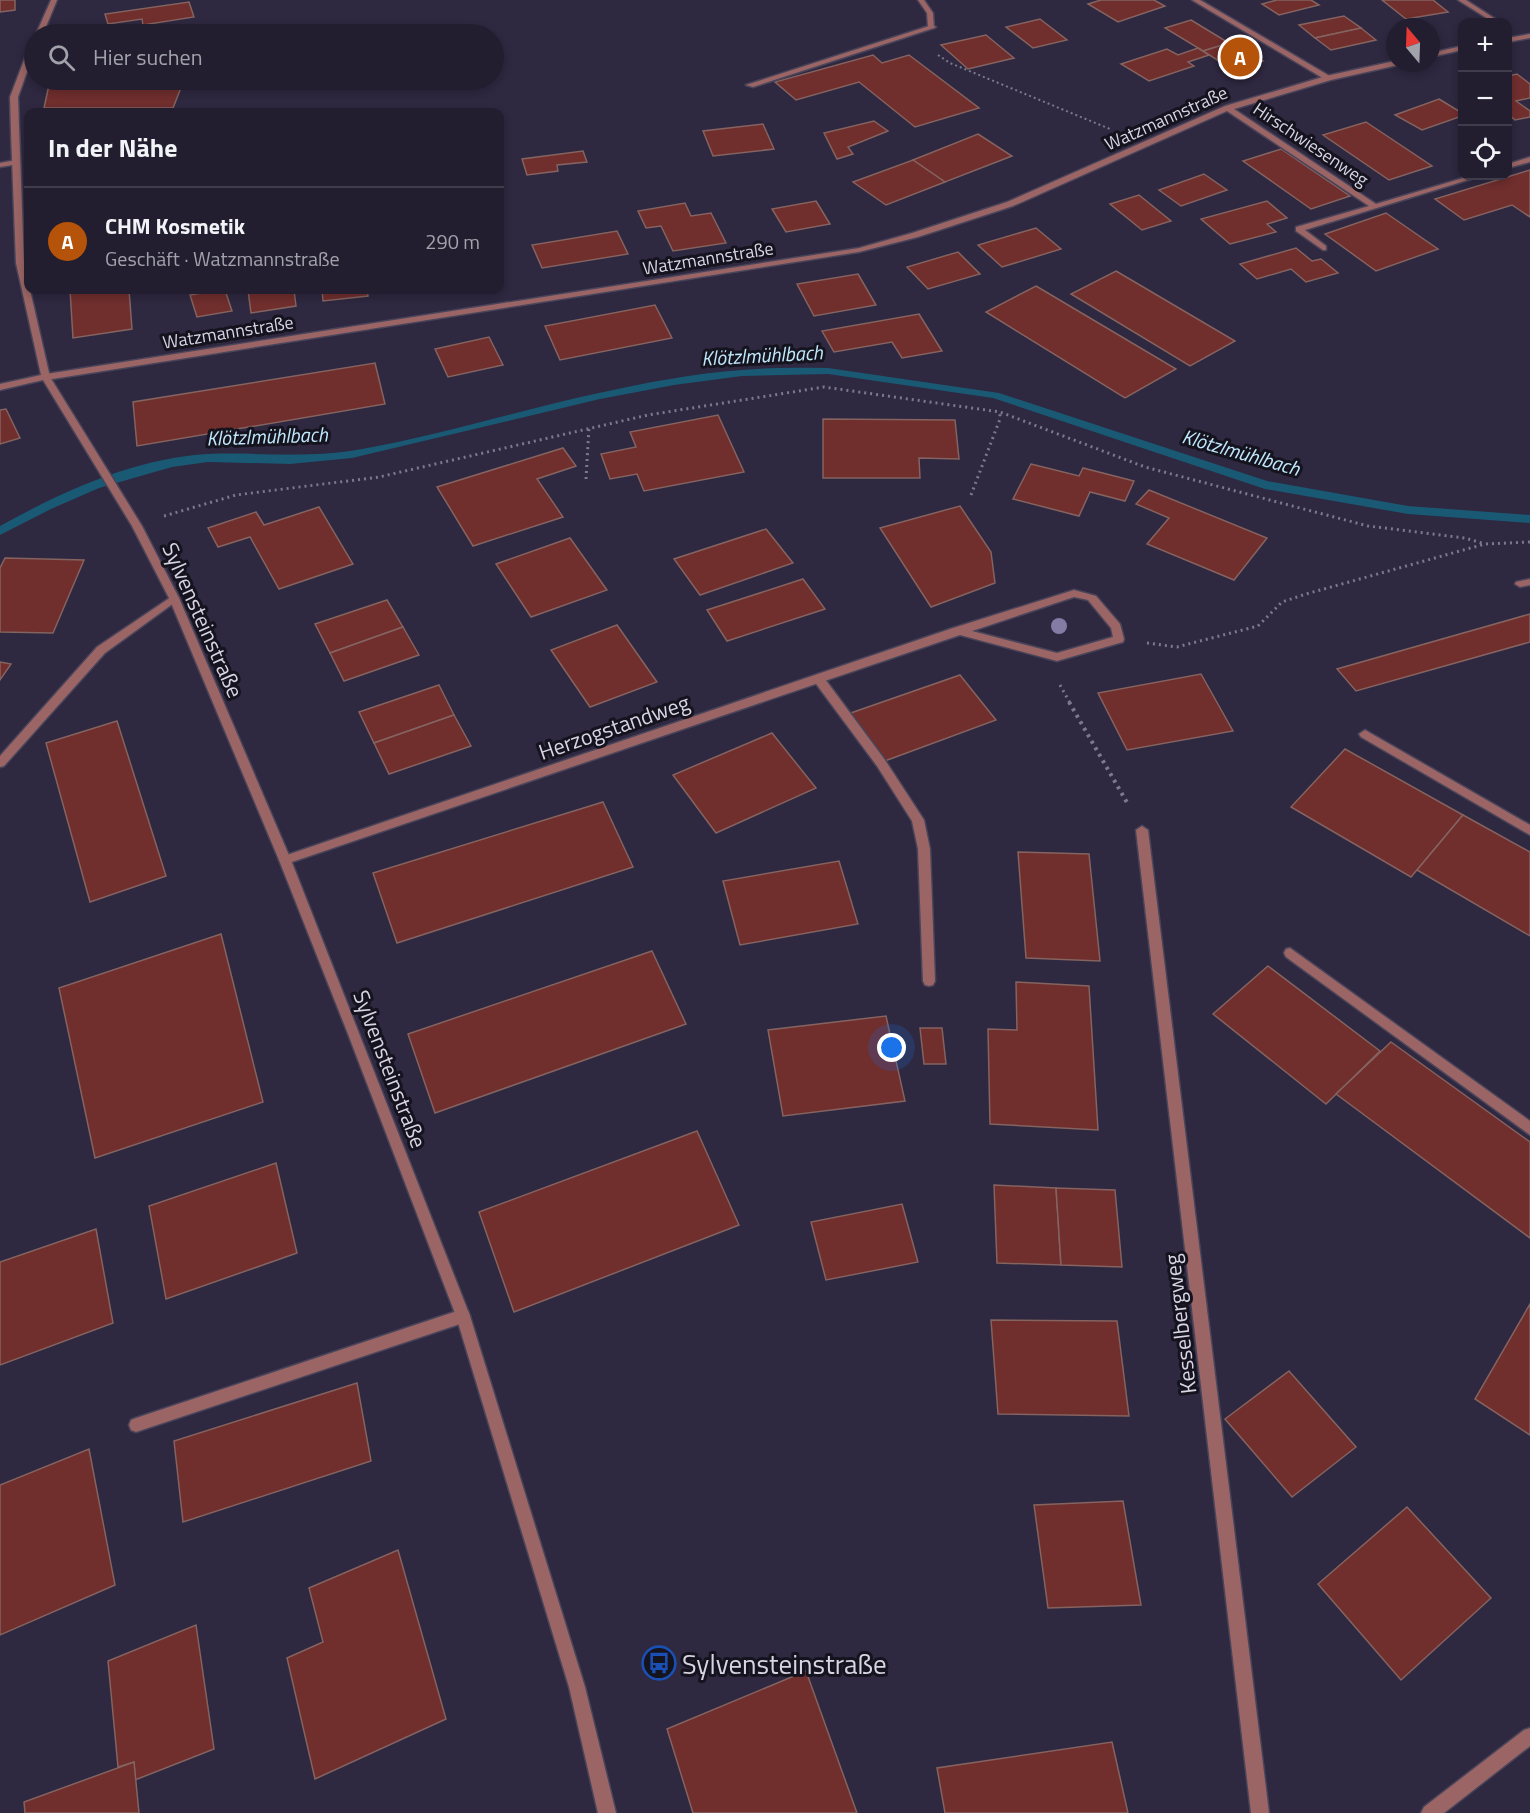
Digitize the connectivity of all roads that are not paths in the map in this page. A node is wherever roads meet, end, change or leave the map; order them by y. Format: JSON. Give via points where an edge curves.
{"nodes":[{"id":1,"x":54,"y":0,"type":"edge"},
{"id":2,"x":921,"y":0,"type":"edge"},
{"id":3,"x":1195,"y":0,"type":"edge"},
{"id":4,"x":1461,"y":0,"type":"edge"},
{"id":5,"x":1490,"y":18,"type":"edge"},
{"id":6,"x":43,"y":24,"type":"edge"},
{"id":7,"x":1512,"y":31,"type":"edge"},
{"id":8,"x":1530,"y":36,"type":"edge"},
{"id":9,"x":1521,"y":37,"type":"junction"},
{"id":10,"x":1512,"y":39,"type":"edge"},
{"id":11,"x":1458,"y":49,"type":"edge"},
{"id":12,"x":1440,"y":53,"type":"edge"},
{"id":13,"x":1386,"y":65,"type":"edge"},
{"id":14,"x":24,"y":70,"type":"edge"},
{"id":15,"x":1329,"y":78,"type":"junction"},
{"id":16,"x":750,"y":85,"type":"dead end"},
{"id":17,"x":1228,"y":108,"type":"junction"},
{"id":18,"x":1530,"y":159,"type":"edge"},
{"id":19,"x":16,"y":162,"type":"junction"},
{"id":20,"x":0,"y":165,"type":"edge"},
{"id":21,"x":1512,"y":165,"type":"edge"},
{"id":22,"x":1464,"y":180,"type":"edge"},
{"id":23,"x":1375,"y":207,"type":"junction"},
{"id":24,"x":1323,"y":248,"type":"dead end"},
{"id":25,"x":24,"y":281,"type":"edge"},
{"id":26,"x":27,"y":294,"type":"edge"},
{"id":27,"x":45,"y":377,"type":"junction"},
{"id":28,"x":0,"y":387,"type":"edge"},
{"id":29,"x":174,"y":598,"type":"junction"},
{"id":30,"x":957,"y":631,"type":"junction"},
{"id":31,"x":818,"y":678,"type":"junction"},
{"id":32,"x":1365,"y":734,"type":"dead end"},
{"id":33,"x":0,"y":763,"type":"edge"},
{"id":34,"x":1142,"y":830,"type":"road end"},
{"id":35,"x":1530,"y":831,"type":"edge"},
{"id":36,"x":285,"y":860,"type":"junction"},
{"id":37,"x":1290,"y":953,"type":"dead end"},
{"id":38,"x":929,"y":981,"type":"dead end"},
{"id":39,"x":1530,"y":1129,"type":"edge"},
{"id":40,"x":463,"y":1316,"type":"junction"},
{"id":41,"x":136,"y":1425,"type":"dead end"},
{"id":42,"x":1530,"y":1736,"type":"edge"},
{"id":43,"x":607,"y":1813,"type":"edge"},
{"id":44,"x":1260,"y":1813,"type":"edge"},
{"id":45,"x":1430,"y":1813,"type":"edge"}],
"edges":[{"from":1,"to":6,"type":"street"},
{"from":2,"to":16,"type":"street","via":[[930,13],[932,27]]},
{"from":3,"to":15,"type":"street"},
{"from":4,"to":5,"type":"street"},
{"from":7,"to":9,"type":"street"},
{"from":8,"to":9,"type":"street"},
{"from":9,"to":10,"type":"street"},
{"from":11,"to":12,"type":"street"},
{"from":13,"to":15,"type":"street","name":"Watzmannstraße"},
{"from":14,"to":19,"type":"street","name":"Sylvensteinstraße","via":[[14,97]]},
{"from":15,"to":17,"type":"street","name":"Watzmannstraße"},
{"from":17,"to":23,"type":"street","name":"Hirschwiesenweg"},
{"from":17,"to":27,"type":"street","name":"Watzmannstraße","via":[[1010,204],[859,250]]},
{"from":18,"to":21,"type":"street"},
{"from":19,"to":20,"type":"street"},
{"from":19,"to":25,"type":"street","name":"Sylvensteinstraße"},
{"from":22,"to":23,"type":"street","name":"Hirschwiesenweg"},
{"from":23,"to":24,"type":"street","name":"Hirschwiesenweg","via":[[1299,229]]},
{"from":26,"to":27,"type":"street","name":"Sylvensteinstraße"},
{"from":27,"to":28,"type":"street","name":"Watzmannstraße"},
{"from":27,"to":29,"type":"street","name":"Sylvensteinstraße","via":[[137,526]]},
{"from":29,"to":33,"type":"street","via":[[101,650]]},
{"from":29,"to":36,"type":"street","name":"Sylvensteinstraße"},
{"from":30,"to":30,"type":"street","name":"Herzogstandweg","via":[[1057,657],[1119,639],[1116,627],[1092,598],[1074,593]]},
{"from":30,"to":31,"type":"street","name":"Herzogstandweg"},
{"from":31,"to":36,"type":"street","name":"Herzogstandweg"},
{"from":31,"to":38,"type":"street","via":[[918,820],[924,860]]},
{"from":32,"to":35,"type":"street"},
{"from":34,"to":44,"type":"street","name":"Kesselbergweg"},
{"from":36,"to":40,"type":"street","name":"Sylvensteinstraße"},
{"from":37,"to":39,"type":"street"},
{"from":40,"to":41,"type":"street"},
{"from":40,"to":43,"type":"street","name":"Sylvensteinstraße","via":[[577,1687]]},
{"from":42,"to":45,"type":"street"}]}
